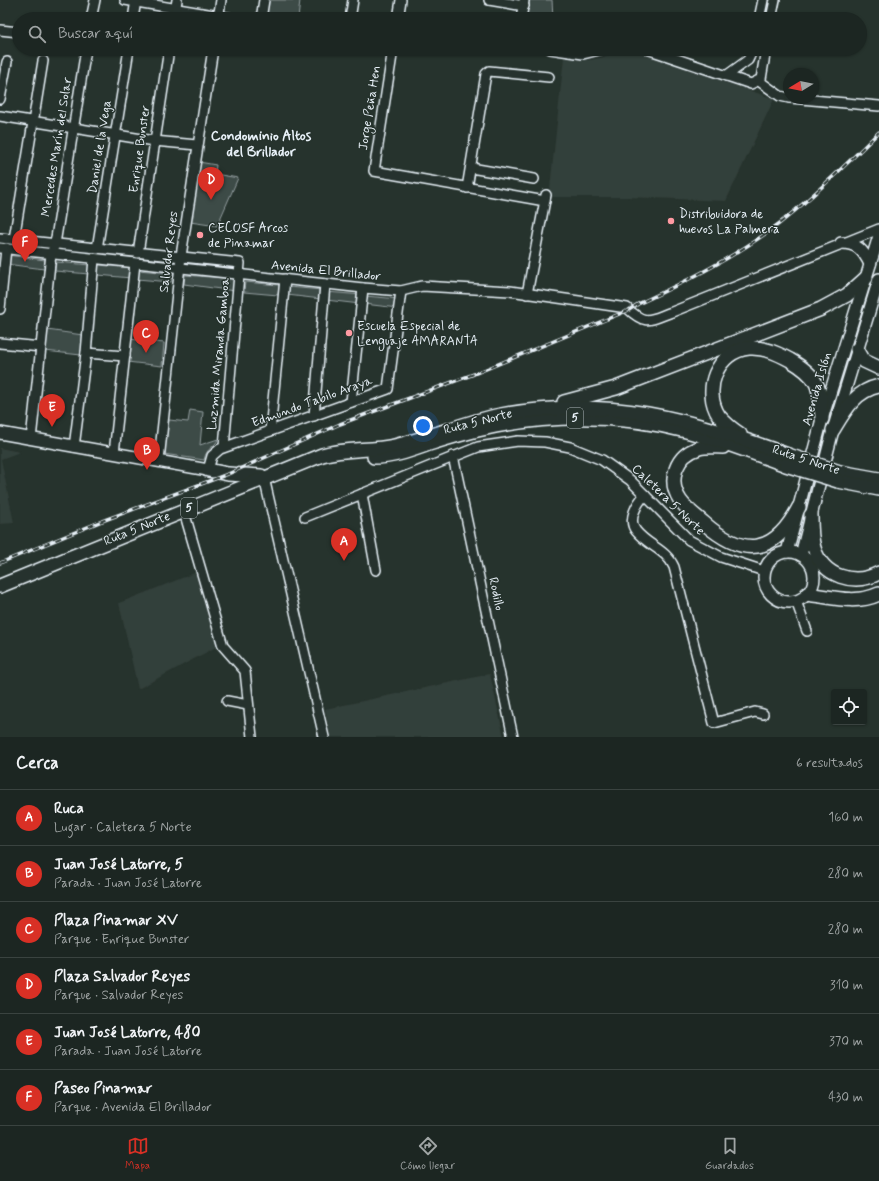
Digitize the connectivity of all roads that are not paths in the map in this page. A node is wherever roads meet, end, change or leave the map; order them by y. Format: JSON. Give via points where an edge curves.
{"nodes":[{"id":1,"x":95,"y":0,"type":"edge"},
{"id":2,"x":125,"y":0,"type":"edge"},
{"id":3,"x":221,"y":0,"type":"edge"},
{"id":4,"x":264,"y":0,"type":"edge"},
{"id":5,"x":353,"y":0,"type":"edge"},
{"id":6,"x":400,"y":0,"type":"edge"},
{"id":7,"x":489,"y":0,"type":"edge"},
{"id":8,"x":762,"y":0,"type":"edge"},
{"id":9,"x":775,"y":0,"type":"edge"},
{"id":10,"x":136,"y":1,"type":"edge"},
{"id":11,"x":524,"y":3,"type":"edge"},
{"id":12,"x":176,"y":4,"type":"edge"},
{"id":13,"x":92,"y":12,"type":"edge"},
{"id":14,"x":134,"y":12,"type":"edge"},
{"id":15,"x":202,"y":12,"type":"edge"},
{"id":16,"x":219,"y":12,"type":"edge"},
{"id":17,"x":262,"y":12,"type":"edge"},
{"id":18,"x":351,"y":12,"type":"edge"},
{"id":19,"x":399,"y":12,"type":"edge"},
{"id":20,"x":760,"y":12,"type":"edge"},
{"id":21,"x":773,"y":12,"type":"edge"},
{"id":22,"x":0,"y":30,"type":"edge"},
{"id":23,"x":12,"y":31,"type":"edge"},
{"id":24,"x":85,"y":56,"type":"edge"},
{"id":25,"x":128,"y":56,"type":"edge"},
{"id":26,"x":168,"y":56,"type":"edge"},
{"id":27,"x":212,"y":56,"type":"edge"},
{"id":28,"x":392,"y":56,"type":"edge"},
{"id":29,"x":667,"y":56,"type":"edge"},
{"id":30,"x":750,"y":56,"type":"edge"},
{"id":31,"x":765,"y":56,"type":"edge"},
{"id":32,"x":748,"y":60,"type":"junction"},
{"id":33,"x":43,"y":61,"type":"dead end"},
{"id":34,"x":7,"y":62,"type":"dead end"},
{"id":35,"x":764,"y":65,"type":"junction"},
{"id":36,"x":726,"y":76,"type":"junction"},
{"id":37,"x":549,"y":77,"type":"dead end"},
{"id":38,"x":759,"y":81,"type":"junction"},
{"id":39,"x":783,"y":97,"type":"edge"},
{"id":40,"x":0,"y":99,"type":"edge"},
{"id":41,"x":819,"y":100,"type":"edge"},
{"id":42,"x":879,"y":106,"type":"edge"},
{"id":43,"x":0,"y":116,"type":"edge"},
{"id":44,"x":33,"y":121,"type":"junction"},
{"id":45,"x":73,"y":127,"type":"junction"},
{"id":46,"x":115,"y":134,"type":"junction"},
{"id":47,"x":154,"y":141,"type":"junction"},
{"id":48,"x":197,"y":145,"type":"junction"},
{"id":49,"x":471,"y":168,"type":"junction"},
{"id":50,"x":534,"y":179,"type":"dead end"},
{"id":51,"x":467,"y":188,"type":"junction"},
{"id":52,"x":879,"y":229,"type":"edge"},
{"id":53,"x":879,"y":236,"type":"edge"},
{"id":54,"x":0,"y":238,"type":"edge"},
{"id":55,"x":14,"y":239,"type":"junction"},
{"id":56,"x":841,"y":243,"type":"junction"},
{"id":57,"x":55,"y":244,"type":"junction"},
{"id":58,"x":3,"y":248,"type":"edge"},
{"id":59,"x":97,"y":248,"type":"junction"},
{"id":60,"x":138,"y":252,"type":"junction"},
{"id":61,"x":51,"y":254,"type":"junction"},
{"id":62,"x":181,"y":256,"type":"junction"},
{"id":63,"x":94,"y":259,"type":"junction"},
{"id":64,"x":135,"y":263,"type":"junction"},
{"id":65,"x":870,"y":264,"type":"junction"},
{"id":66,"x":180,"y":268,"type":"junction"},
{"id":67,"x":239,"y":275,"type":"junction"},
{"id":68,"x":873,"y":278,"type":"edge"},
{"id":69,"x":285,"y":279,"type":"junction"},
{"id":70,"x":325,"y":284,"type":"junction"},
{"id":71,"x":363,"y":288,"type":"junction"},
{"id":72,"x":402,"y":291,"type":"junction"},
{"id":73,"x":527,"y":294,"type":"junction"},
{"id":74,"x":0,"y":309,"type":"edge"},
{"id":75,"x":0,"y":343,"type":"edge"},
{"id":76,"x":41,"y":347,"type":"junction"},
{"id":77,"x":857,"y":349,"type":"junction"},
{"id":78,"x":86,"y":353,"type":"junction"},
{"id":79,"x":124,"y":356,"type":"junction"},
{"id":80,"x":879,"y":368,"type":"edge"},
{"id":81,"x":879,"y":386,"type":"edge"},
{"id":82,"x":351,"y":402,"type":"junction"},
{"id":83,"x":518,"y":412,"type":"junction"},
{"id":84,"x":314,"y":416,"type":"junction"},
{"id":85,"x":822,"y":419,"type":"junction"},
{"id":86,"x":833,"y":430,"type":"junction"},
{"id":87,"x":270,"y":431,"type":"junction"},
{"id":88,"x":0,"y":433,"type":"edge"},
{"id":89,"x":31,"y":439,"type":"junction"},
{"id":90,"x":751,"y":442,"type":"junction"},
{"id":91,"x":74,"y":446,"type":"junction"},
{"id":92,"x":224,"y":448,"type":"junction"},
{"id":93,"x":739,"y":448,"type":"junction"},
{"id":94,"x":114,"y":453,"type":"junction"},
{"id":95,"x":453,"y":456,"type":"junction"},
{"id":96,"x":158,"y":460,"type":"junction"},
{"id":97,"x":787,"y":460,"type":"junction"},
{"id":98,"x":208,"y":470,"type":"junction"},
{"id":99,"x":228,"y":474,"type":"junction"},
{"id":100,"x":879,"y":475,"type":"edge"},
{"id":101,"x":266,"y":479,"type":"junction"},
{"id":102,"x":879,"y":480,"type":"edge"},
{"id":103,"x":862,"y":482,"type":"junction"},
{"id":104,"x":879,"y":489,"type":"edge"},
{"id":105,"x":234,"y":490,"type":"junction"},
{"id":106,"x":362,"y":494,"type":"junction"},
{"id":107,"x":646,"y":495,"type":"junction"},
{"id":108,"x":879,"y":498,"type":"edge"},
{"id":109,"x":799,"y":507,"type":"junction"},
{"id":110,"x":811,"y":514,"type":"junction"},
{"id":111,"x":185,"y":515,"type":"junction"},
{"id":112,"x":305,"y":516,"type":"dead end"},
{"id":113,"x":787,"y":552,"type":"junction"},
{"id":114,"x":801,"y":555,"type":"junction"},
{"id":115,"x":376,"y":570,"type":"dead end"},
{"id":116,"x":764,"y":571,"type":"junction"},
{"id":117,"x":879,"y":573,"type":"edge"},
{"id":118,"x":0,"y":586,"type":"edge"},
{"id":119,"x":0,"y":590,"type":"edge"},
{"id":120,"x":807,"y":594,"type":"junction"},
{"id":121,"x":879,"y":594,"type":"edge"},
{"id":122,"x":796,"y":601,"type":"junction"},
{"id":123,"x":807,"y":632,"type":"dead end"},
{"id":124,"x":227,"y":701,"type":"dead end"},
{"id":125,"x":248,"y":705,"type":"junction"},
{"id":126,"x":763,"y":714,"type":"dead end"},
{"id":127,"x":252,"y":737,"type":"edge"},
{"id":128,"x":324,"y":737,"type":"edge"},
{"id":129,"x":513,"y":737,"type":"edge"}],
"edges":[{"from":1,"to":13,"type":"street"},
{"from":2,"to":10,"type":"street"},
{"from":3,"to":16,"type":"street"},
{"from":4,"to":17,"type":"street"},
{"from":5,"to":18,"type":"street"},
{"from":6,"to":19,"type":"street"},
{"from":7,"to":11,"type":"street"},
{"from":8,"to":20,"type":"street"},
{"from":9,"to":21,"type":"street"},
{"from":10,"to":12,"type":"street"},
{"from":10,"to":14,"type":"street"},
{"from":12,"to":15,"type":"street"},
{"from":22,"to":23,"type":"street"},
{"from":24,"to":45,"type":"street","name":"Mercedes Marín del Solar"},
{"from":25,"to":46,"type":"street","name":"Daniel de la Vega"},
{"from":26,"to":47,"type":"street","name":"Enrique Bunster"},
{"from":27,"to":48,"type":"street","name":"Salvador Reyes"},
{"from":28,"to":51,"type":"street","name":"Jorge Peña Hen","via":[[374,171]]},
{"from":29,"to":36,"type":"street"},
{"from":30,"to":32,"type":"street"},
{"from":31,"to":35,"type":"street"},
{"from":32,"to":35,"type":"street"},
{"from":32,"to":36,"type":"street"},
{"from":33,"to":44,"type":"street"},
{"from":34,"to":40,"type":"street"},
{"from":35,"to":38,"type":"street"},
{"from":36,"to":38,"type":"street","via":[[746,84]]},
{"from":37,"to":49,"type":"street","via":[[489,71],[486,74]]},
{"from":38,"to":39,"type":"street"},
{"from":41,"to":42,"type":"street"},
{"from":43,"to":44,"type":"street"},
{"from":44,"to":45,"type":"street"},
{"from":44,"to":55,"type":"street"},
{"from":45,"to":46,"type":"street"},
{"from":45,"to":57,"type":"street","name":"Mercedes Marín del Solar"},
{"from":46,"to":47,"type":"street"},
{"from":46,"to":59,"type":"street","name":"Daniel de la Vega"},
{"from":47,"to":48,"type":"street"},
{"from":47,"to":60,"type":"street","name":"Enrique Bunster"},
{"from":48,"to":62,"type":"street","name":"Salvador Reyes"},
{"from":49,"to":50,"type":"street"},
{"from":49,"to":51,"type":"street"},
{"from":51,"to":73,"type":"street","via":[[546,198]]},
{"from":52,"to":56,"type":"street"},
{"from":53,"to":65,"type":"main road","name":"Avenida Islón"},
{"from":54,"to":55,"type":"street"},
{"from":55,"to":57,"type":"street"},
{"from":56,"to":65,"type":"main road","via":[[853,244],[860,248]]},
{"from":56,"to":73,"type":"street","name":"Avenida El Brillador","via":[[672,312],[644,320],[633,315],[627,308]]},
{"from":57,"to":59,"type":"street"},
{"from":57,"to":61,"type":"street","name":"Mercedes Marín del Solar"},
{"from":58,"to":61,"type":"street","name":"Avenida El Brillador"},
{"from":58,"to":74,"type":"street"},
{"from":59,"to":60,"type":"street"},
{"from":60,"to":62,"type":"street"},
{"from":61,"to":63,"type":"street","name":"Avenida El Brillador"},
{"from":61,"to":76,"type":"street","name":"Mercedes Marín del Solar"},
{"from":62,"to":66,"type":"street","name":"Salvador Reyes"},
{"from":62,"to":67,"type":"street","name":"Luzmida Miranda Gamboa","via":[[240,263]]},
{"from":63,"to":64,"type":"street","name":"Avenida El Brillador"},
{"from":63,"to":78,"type":"street"},
{"from":64,"to":66,"type":"street","name":"Avenida El Brillador"},
{"from":64,"to":79,"type":"street"},
{"from":65,"to":68,"type":"main road","name":"Avenida Islón"},
{"from":66,"to":67,"type":"street","name":"Avenida El Brillador"},
{"from":66,"to":96,"type":"street","name":"Salvador Reyes"},
{"from":67,"to":69,"type":"street","name":"Avenida El Brillador"},
{"from":67,"to":92,"type":"street","name":"Luzmida Miranda Gamboa"},
{"from":68,"to":77,"type":"main road","name":"Avenida Islón"},
{"from":68,"to":83,"type":"highway","via":[[831,305],[671,367],[595,395]]},
{"from":68,"to":85,"type":"main road","name":"Avenida Islón"},
{"from":69,"to":70,"type":"street","name":"Avenida El Brillador"},
{"from":69,"to":87,"type":"street"},
{"from":70,"to":71,"type":"street","name":"Avenida El Brillador"},
{"from":70,"to":84,"type":"street"},
{"from":71,"to":72,"type":"street","name":"Avenida El Brillador"},
{"from":71,"to":82,"type":"street"},
{"from":72,"to":73,"type":"street","name":"Avenida El Brillador","via":[[422,286]]},
{"from":72,"to":82,"type":"street","name":"Edmundo Tabilo Araya","via":[[388,389]]},
{"from":75,"to":76,"type":"street"},
{"from":76,"to":89,"type":"street","name":"Mercedes Marín del Solar"},
{"from":77,"to":80,"type":"highway","via":[[864,361]]},
{"from":77,"to":86,"type":"main road","name":"Avenida Islón"},
{"from":78,"to":79,"type":"street"},
{"from":78,"to":91,"type":"street"},
{"from":79,"to":94,"type":"street"},
{"from":81,"to":86,"type":"highway","via":[[856,397]]},
{"from":82,"to":84,"type":"street","name":"Edmundo Tabilo Araya"},
{"from":83,"to":90,"type":"highway","name":"Ruta 5 Norte","number":"5","via":[[574,408],[635,412],[692,423]]},
{"from":83,"to":101,"type":"highway","name":"Ruta 5 Norte","number":"5","via":[[465,424],[395,446],[330,452]]},
{"from":84,"to":87,"type":"street","name":"Edmundo Tabilo Araya"},
{"from":85,"to":90,"type":"highway","via":[[818,388],[808,372],[770,350],[757,348],[737,351],[727,358],[716,372],[712,383],[713,398],[722,419]]},
{"from":85,"to":109,"type":"main road","name":"Avenida Islón"},
{"from":86,"to":110,"type":"main road","name":"Avenida Islón"},
{"from":87,"to":92,"type":"street","name":"Edmundo Tabilo Araya"},
{"from":88,"to":89,"type":"main road"},
{"from":89,"to":91,"type":"main road"},
{"from":90,"to":97,"type":"highway","name":"Ruta 5 Norte","number":"5"},
{"from":91,"to":94,"type":"main road"},
{"from":92,"to":98,"type":"street","name":"Edmundo Tabilo Araya","via":[[212,456]]},
{"from":93,"to":97,"type":"highway","name":"Ruta 5 Norte","number":"5"},
{"from":93,"to":101,"type":"highway","name":"Ruta 5 Norte","number":"5","via":[[687,431],[636,421],[574,418],[540,420],[470,432],[398,455],[328,458]]},
{"from":93,"to":109,"type":"highway","via":[[701,447],[681,459],[674,484],[685,506],[723,538],[737,545],[749,546],[765,543],[779,535]]},
{"from":94,"to":96,"type":"main road"},
{"from":95,"to":106,"type":"street","name":"Caletera 5 Norte"},
{"from":95,"to":107,"type":"street","name":"Caletera 5 Norte","via":[[478,447],[504,442],[532,441],[558,444],[602,460]]},
{"from":95,"to":129,"type":"street","name":"Rodillo"},
{"from":96,"to":98,"type":"main road"},
{"from":97,"to":103,"type":"highway","name":"Ruta 5 Norte","number":"5","bridge":true},
{"from":98,"to":99,"type":"highway"},
{"from":99,"to":101,"type":"highway"},
{"from":99,"to":105,"type":"highway","via":[[233,480]]},
{"from":100,"to":103,"type":"highway"},
{"from":101,"to":105,"type":"highway","name":"Ruta 5 Norte","number":"5"},
{"from":101,"to":111,"type":"highway","name":"Ruta 5 Norte","number":"5"},
{"from":101,"to":128,"type":"street"},
{"from":102,"to":103,"type":"highway","name":"Ruta 5 Norte","number":"5"},
{"from":103,"to":104,"type":"highway","name":"Ruta 5 Norte","number":"5"},
{"from":103,"to":108,"type":"highway"},
{"from":105,"to":118,"type":"highway","name":"Ruta 5 Norte","number":"5"},
{"from":106,"to":112,"type":"street","name":"Caletera 5 Norte"},
{"from":106,"to":115,"type":"street"},
{"from":107,"to":116,"type":"street","name":"Caletera 5 Norte","via":[[678,531],[701,548]]},
{"from":107,"to":126,"type":"street","via":[[636,508],[634,526],[638,533],[666,554],[674,567],[714,723],[755,712]]},
{"from":109,"to":113,"type":"main road","name":"Avenida Islón"},
{"from":110,"to":114,"type":"main road","name":"Avenida Islón"},
{"from":110,"to":117,"type":"highway","via":[[814,547],[819,559],[827,568],[843,578],[855,580]]},
{"from":111,"to":119,"type":"highway","name":"Ruta 5 Norte","number":"5"},
{"from":111,"to":125,"type":"street","via":[[223,646],[245,671]]},
{"from":113,"to":114,"type":"main road"},
{"from":113,"to":116,"type":"main road","via":[[772,558]]},
{"from":114,"to":120,"type":"main road","via":[[809,562],[813,573],[813,584]]},
{"from":116,"to":122,"type":"main road","via":[[764,582],[769,593],[779,600]]},
{"from":120,"to":121,"type":"highway","via":[[852,600]]},
{"from":120,"to":122,"type":"main road"},
{"from":122,"to":123,"type":"street"},
{"from":124,"to":125,"type":"street"},
{"from":125,"to":127,"type":"street"}]}
